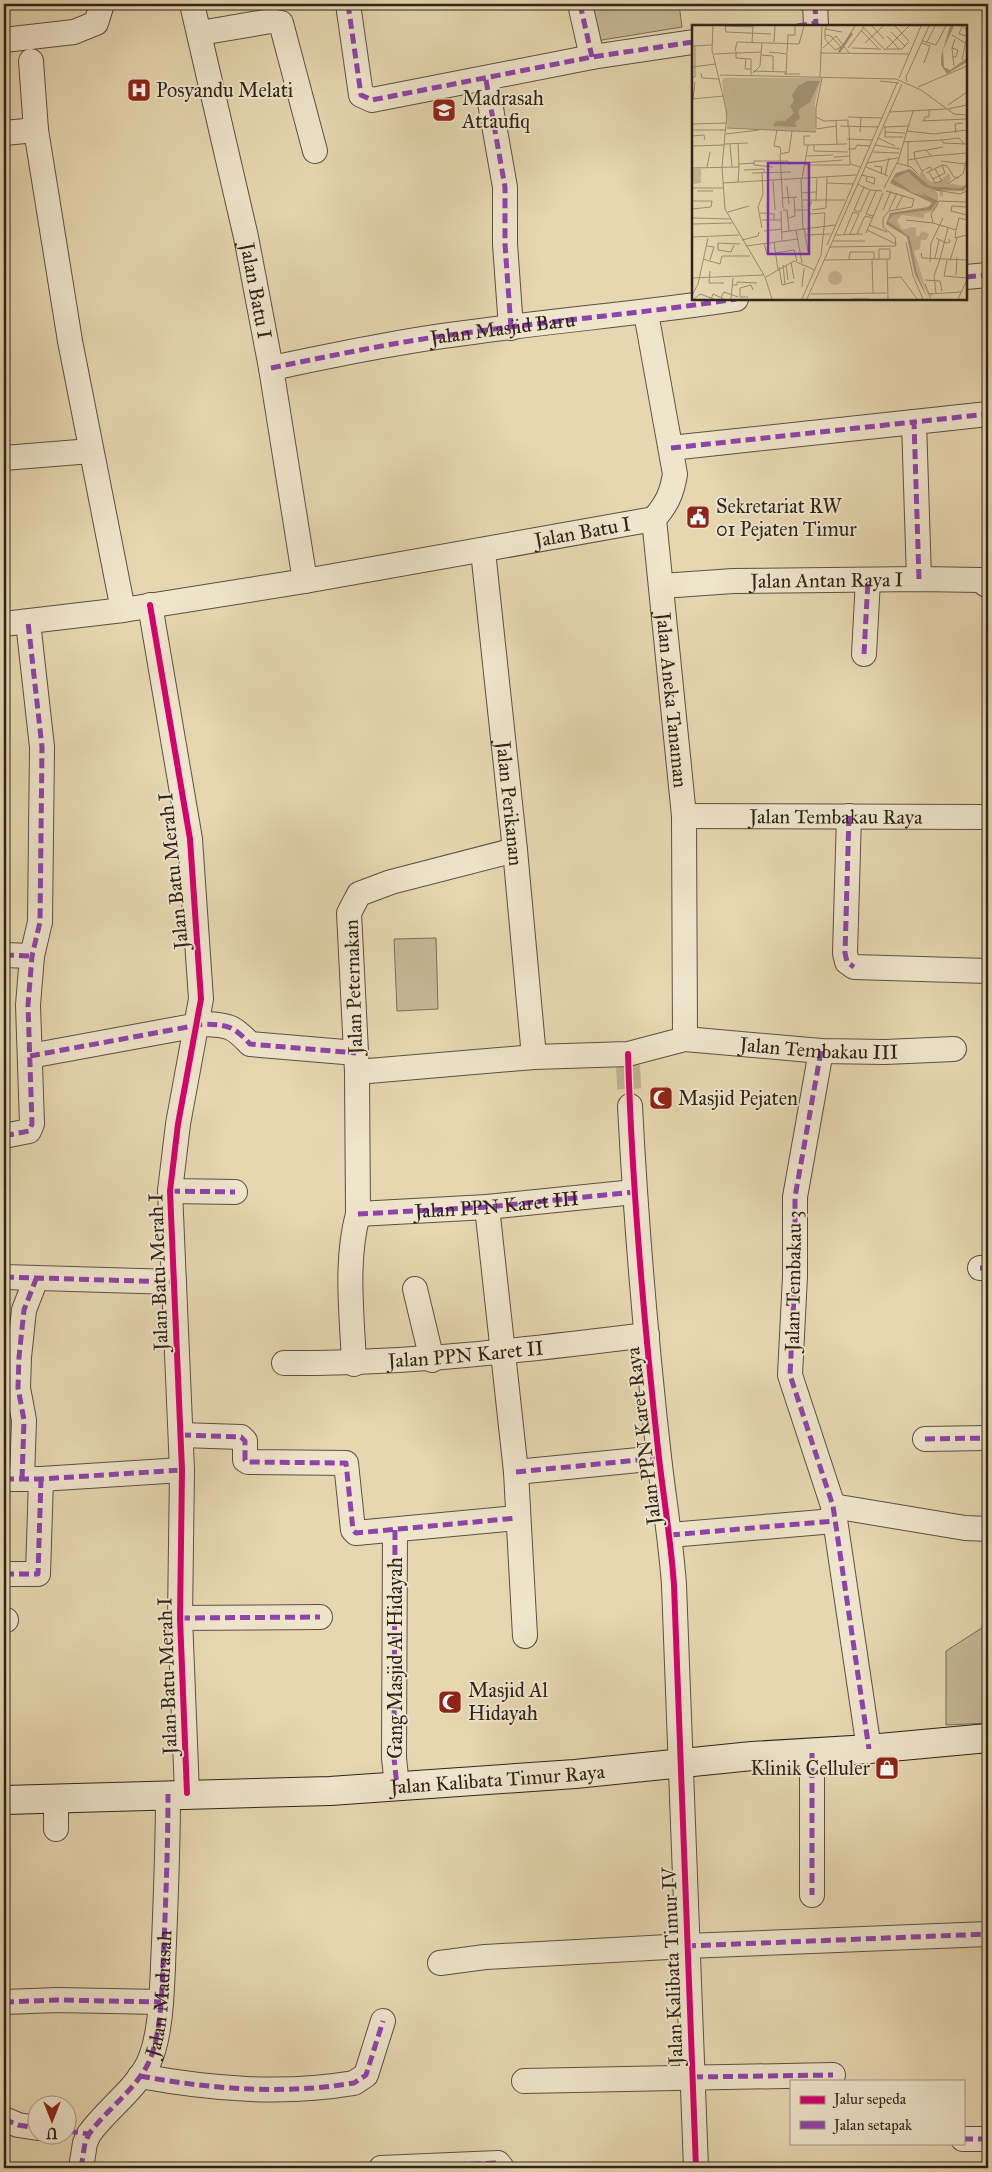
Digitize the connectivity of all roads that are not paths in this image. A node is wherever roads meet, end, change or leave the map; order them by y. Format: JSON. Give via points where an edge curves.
{"nodes":[{"id":1,"x":102,"y":4,"type":"edge"},
{"id":2,"x":192,"y":4,"type":"edge"},
{"id":3,"x":348,"y":4,"type":"edge"},
{"id":4,"x":580,"y":4,"type":"edge"},
{"id":5,"x":200,"y":33,"type":"junction"},
{"id":6,"x":4,"y":40,"type":"edge"},
{"id":7,"x":692,"y":42,"type":"edge"},
{"id":8,"x":592,"y":57,"type":"junction"},
{"id":9,"x":30,"y":61,"type":"dead end"},
{"id":10,"x":486,"y":80,"type":"junction"},
{"id":11,"x":36,"y":130,"type":"junction"},
{"id":12,"x":4,"y":133,"type":"edge"},
{"id":13,"x":315,"y":151,"type":"dead end"},
{"id":14,"x":988,"y":275,"type":"edge"},
{"id":15,"x":967,"y":276,"type":"edge"},
{"id":16,"x":730,"y":300,"type":"edge"},
{"id":17,"x":646,"y":313,"type":"junction"},
{"id":18,"x":512,"y":328,"type":"junction"},
{"id":19,"x":271,"y":368,"type":"junction"},
{"id":20,"x":988,"y":414,"type":"edge"},
{"id":21,"x":914,"y":422,"type":"junction"},
{"id":22,"x":671,"y":448,"type":"junction"},
{"id":23,"x":91,"y":451,"type":"junction"},
{"id":24,"x":4,"y":458,"type":"edge"},
{"id":25,"x":654,"y":519,"type":"junction"},
{"id":26,"x":483,"y":551,"type":"junction"},
{"id":27,"x":919,"y":579,"type":"junction"},
{"id":28,"x":868,"y":580,"type":"junction"},
{"id":29,"x":305,"y":581,"type":"junction"},
{"id":30,"x":987,"y":583,"type":"edge"},
{"id":31,"x":662,"y":586,"type":"junction"},
{"id":32,"x":150,"y":605,"type":"junction"},
{"id":33,"x":123,"y":610,"type":"junction"},
{"id":34,"x":28,"y":622,"type":"junction"},
{"id":35,"x":4,"y":624,"type":"edge"},
{"id":36,"x":864,"y":654,"type":"dead end"},
{"id":37,"x":684,"y":816,"type":"junction"},
{"id":38,"x":849,"y":816,"type":"junction"},
{"id":39,"x":988,"y":817,"type":"edge"},
{"id":40,"x":515,"y":850,"type":"junction"},
{"id":41,"x":4,"y":955,"type":"edge"},
{"id":42,"x":32,"y":956,"type":"junction"},
{"id":43,"x":988,"y":972,"type":"edge"},
{"id":44,"x":196,"y":1025,"type":"junction"},
{"id":45,"x":685,"y":1039,"type":"junction"},
{"id":46,"x":954,"y":1049,"type":"dead end"},
{"id":47,"x":821,"y":1051,"type":"junction"},
{"id":48,"x":30,"y":1056,"type":"junction"},
{"id":49,"x":534,"y":1057,"type":"junction"},
{"id":50,"x":356,"y":1063,"type":"junction"},
{"id":51,"x":630,"y":1106,"type":"tunnel mouth"},
{"id":52,"x":4,"y":1136,"type":"edge"},
{"id":53,"x":170,"y":1191,"type":"junction"},
{"id":54,"x":235,"y":1192,"type":"dead end"},
{"id":55,"x":634,"y":1192,"type":"junction"},
{"id":56,"x":487,"y":1207,"type":"junction"},
{"id":57,"x":358,"y":1214,"type":"junction"},
{"id":58,"x":4,"y":1277,"type":"edge"},
{"id":59,"x":36,"y":1279,"type":"junction"},
{"id":60,"x":174,"y":1282,"type":"junction"},
{"id":61,"x":415,"y":1290,"type":"dead end"},
{"id":62,"x":647,"y":1335,"type":"junction"},
{"id":63,"x":504,"y":1353,"type":"junction"},
{"id":64,"x":432,"y":1360,"type":"junction"},
{"id":65,"x":284,"y":1363,"type":"dead end"},
{"id":66,"x":354,"y":1364,"type":"junction"},
{"id":67,"x":181,"y":1436,"type":"junction"},
{"id":68,"x":988,"y":1438,"type":"edge"},
{"id":69,"x":925,"y":1440,"type":"dead end"},
{"id":70,"x":659,"y":1458,"type":"junction"},
{"id":71,"x":182,"y":1470,"type":"junction"},
{"id":72,"x":516,"y":1472,"type":"junction"},
{"id":73,"x":22,"y":1479,"type":"edge"},
{"id":74,"x":833,"y":1514,"type":"junction"},
{"id":75,"x":517,"y":1518,"type":"junction"},
{"id":76,"x":395,"y":1530,"type":"junction"},
{"id":77,"x":988,"y":1530,"type":"edge"},
{"id":78,"x":670,"y":1535,"type":"junction"},
{"id":79,"x":4,"y":1574,"type":"edge"},
{"id":80,"x":320,"y":1617,"type":"dead end"},
{"id":81,"x":180,"y":1618,"type":"junction"},
{"id":82,"x":525,"y":1636,"type":"dead end"},
{"id":83,"x":988,"y":1738,"type":"edge"},
{"id":84,"x":869,"y":1749,"type":"junction"},
{"id":85,"x":812,"y":1753,"type":"junction"},
{"id":86,"x":680,"y":1763,"type":"junction"},
{"id":87,"x":397,"y":1786,"type":"junction"},
{"id":88,"x":178,"y":1794,"type":"junction"},
{"id":89,"x":56,"y":1797,"type":"junction"},
{"id":90,"x":4,"y":1800,"type":"edge"},
{"id":91,"x":56,"y":1829,"type":"dead end"},
{"id":92,"x":812,"y":1895,"type":"dead end"},
{"id":93,"x":988,"y":1934,"type":"edge"},
{"id":94,"x":686,"y":1946,"type":"junction"},
{"id":95,"x":440,"y":1963,"type":"dead end"},
{"id":96,"x":4,"y":2002,"type":"edge"},
{"id":97,"x":160,"y":2002,"type":"junction"},
{"id":98,"x":383,"y":2020,"type":"dead end"},
{"id":99,"x":833,"y":2075,"type":"dead end"},
{"id":100,"x":140,"y":2076,"type":"junction"},
{"id":101,"x":693,"y":2077,"type":"junction"},
{"id":102,"x":524,"y":2082,"type":"dead end"},
{"id":103,"x":4,"y":2119,"type":"edge"},
{"id":104,"x":28,"y":2126,"type":"edge"},
{"id":105,"x":78,"y":2132,"type":"edge"},
{"id":106,"x":964,"y":2139,"type":"edge"},
{"id":107,"x":988,"y":2139,"type":"edge"},
{"id":108,"x":81,"y":2168,"type":"edge"},
{"id":109,"x":381,"y":2168,"type":"edge"},
{"id":110,"x":502,"y":2168,"type":"edge"},
{"id":111,"x":696,"y":2168,"type":"edge"}],
"edges":[{"from":1,"to":6,"type":"street","via":[[96,23],[74,32]]},
{"from":2,"to":5,"type":"street","name":"Jalan Batu I"},
{"from":3,"to":10,"type":"street","via":[[361,94],[366,98],[372,100]]},
{"from":4,"to":8,"type":"street"},
{"from":5,"to":13,"type":"street","via":[[271,21],[281,23]]},
{"from":5,"to":19,"type":"street","name":"Jalan Batu I","via":[[246,237]]},
{"from":7,"to":8,"type":"street"},
{"from":8,"to":10,"type":"street"},
{"from":9,"to":11,"type":"street"},
{"from":10,"to":18,"type":"street","via":[[504,186]]},
{"from":11,"to":12,"type":"street"},
{"from":11,"to":23,"type":"street"},
{"from":14,"to":15,"type":"street"},
{"from":16,"to":17,"type":"street","name":"Jalan Masjid Baru"},
{"from":17,"to":18,"type":"street","name":"Jalan Masjid Baru"},
{"from":17,"to":22,"type":"street"},
{"from":18,"to":19,"type":"street","name":"Jalan Masjid Baru","via":[[466,332]]},
{"from":19,"to":29,"type":"street","name":"Jalan Batu I"},
{"from":20,"to":21,"type":"street"},
{"from":21,"to":22,"type":"street"},
{"from":21,"to":27,"type":"street"},
{"from":22,"to":25,"type":"street","via":[[676,474],[672,491],[667,504]]},
{"from":23,"to":24,"type":"street"},
{"from":23,"to":33,"type":"street"},
{"from":25,"to":26,"type":"street","name":"Jalan Batu I"},
{"from":25,"to":31,"type":"street","name":"Jalan Aneka Tanaman"},
{"from":26,"to":29,"type":"street","name":"Jalan Batu I"},
{"from":26,"to":40,"type":"street","name":"Jalan Perikanan"},
{"from":27,"to":28,"type":"street","name":"Jalan Antan Raya I"},
{"from":27,"to":30,"type":"street","name":"Jalan Antan Raya I","via":[[980,580]]},
{"from":28,"to":31,"type":"street","name":"Jalan Antan Raya I","via":[[733,581]]},
{"from":28,"to":36,"type":"street"},
{"from":29,"to":32,"type":"street","name":"Jalan Batu I"},
{"from":31,"to":37,"type":"street","name":"Jalan Aneka Tanaman"},
{"from":32,"to":33,"type":"street","name":"Jalan Batu I"},
{"from":32,"to":44,"type":"street","name":"Jalan Batu Merah I","via":[[190,839],[201,999]]},
{"from":33,"to":34,"type":"street","name":"Jalan Batu I"},
{"from":34,"to":35,"type":"street","name":"Jalan Batu I"},
{"from":34,"to":42,"type":"street","via":[[42,748],[40,922]]},
{"from":37,"to":38,"type":"street","name":"Jalan Tembakau Raya"},
{"from":37,"to":45,"type":"street","name":"Jalan Aneka Tanaman"},
{"from":38,"to":39,"type":"street","name":"Jalan Tembakau Raya"},
{"from":38,"to":43,"type":"street","via":[[844,953],[847,962],[854,967]]},
{"from":40,"to":49,"type":"street","name":"Jalan Perikanan"},
{"from":40,"to":50,"type":"street","name":"Jalan Peternakan","via":[[391,882],[359,894],[349,913]]},
{"from":41,"to":42,"type":"street"},
{"from":42,"to":48,"type":"street","via":[[28,1005]]},
{"from":44,"to":48,"type":"street"},
{"from":44,"to":50,"type":"street","via":[[235,1028],[250,1044]]},
{"from":44,"to":53,"type":"street","name":"Jalan Batu Merah I"},
{"from":45,"to":47,"type":"street","name":"Jalan Tembakau III"},
{"from":45,"to":49,"type":"street","via":[[628,1060]]},
{"from":46,"to":47,"type":"street","name":"Jalan Tembakau III"},
{"from":47,"to":74,"type":"street","name":"Jalan Tembakau 3","via":[[794,1197],[790,1375]]},
{"from":48,"to":52,"type":"street","via":[[32,1124],[29,1131]]},
{"from":49,"to":50,"type":"street"},
{"from":50,"to":57,"type":"street","name":"Jalan Peternakan"},
{"from":51,"to":55,"type":"street","name":"Jalan PPN Karet Raya"},
{"from":53,"to":54,"type":"street"},
{"from":53,"to":60,"type":"street","name":"Jalan Batu Merah I"},
{"from":55,"to":56,"type":"street","name":"Jalan PPN Karet III"},
{"from":55,"to":62,"type":"street","name":"Jalan PPN Karet Raya"},
{"from":56,"to":57,"type":"street","name":"Jalan PPN Karet III"},
{"from":56,"to":63,"type":"street"},
{"from":57,"to":66,"type":"street","name":"Jalan Peternakan","via":[[351,1261]]},
{"from":58,"to":59,"type":"street"},
{"from":59,"to":60,"type":"street"},
{"from":59,"to":73,"type":"street","via":[[24,1310],[19,1357],[18,1388],[24,1420]]},
{"from":60,"to":67,"type":"street","name":"Jalan Batu Merah I"},
{"from":61,"to":64,"type":"street"},
{"from":62,"to":63,"type":"street","name":"Jalan PPN Karet II"},
{"from":62,"to":70,"type":"street","name":"Jalan PPN Karet Raya"},
{"from":63,"to":64,"type":"street","name":"Jalan PPN Karet II"},
{"from":63,"to":72,"type":"street"},
{"from":64,"to":66,"type":"street","name":"Jalan PPN Karet II"},
{"from":65,"to":66,"type":"street","name":"Jalan PPN Karet II"},
{"from":67,"to":71,"type":"street","name":"Jalan Batu Merah I"},
{"from":67,"to":76,"type":"street","via":[[241,1437],[245,1441],[244,1460],[248,1462],[346,1463],[353,1532]]},
{"from":68,"to":69,"type":"street"},
{"from":70,"to":72,"type":"street"},
{"from":70,"to":78,"type":"street","name":"Jalan PPN Karet Raya"},
{"from":71,"to":73,"type":"street"},
{"from":71,"to":81,"type":"street","name":"Jalan Batu Merah I"},
{"from":72,"to":75,"type":"street"},
{"from":73,"to":79,"type":"street","via":[[38,1574]]},
{"from":74,"to":77,"type":"street"},
{"from":74,"to":78,"type":"street"},
{"from":74,"to":84,"type":"street","name":"Jalan Tembakau 3"},
{"from":75,"to":76,"type":"street"},
{"from":75,"to":82,"type":"street"},
{"from":76,"to":87,"type":"street","name":"Gang Masjid Al Hidayah","via":[[394,1758]]},
{"from":78,"to":86,"type":"street","name":"Jalan PPN Karet Raya"},
{"from":80,"to":81,"type":"street"},
{"from":81,"to":88,"type":"street","name":"Jalan Batu Merah I"},
{"from":83,"to":84,"type":"street","name":"Jalan Kalibata Timur Raya"},
{"from":84,"to":85,"type":"street","name":"Jalan Kalibata Timur Raya"},
{"from":85,"to":86,"type":"street","name":"Jalan Kalibata Timur Raya"},
{"from":85,"to":92,"type":"street"},
{"from":86,"to":87,"type":"street","name":"Jalan Kalibata Timur Raya"},
{"from":86,"to":94,"type":"street","name":"Jalan Kalibata Timur IV"},
{"from":87,"to":88,"type":"street","name":"Jalan Kalibata Timur Raya","via":[[330,1791]]},
{"from":88,"to":89,"type":"street","name":"Jalan Kalibata Timur Raya"},
{"from":88,"to":97,"type":"street","name":"Jalan Madrasah","via":[[168,1853]]},
{"from":89,"to":90,"type":"street","name":"Jalan Kalibata Timur Raya"},
{"from":89,"to":91,"type":"street"},
{"from":93,"to":94,"type":"street"},
{"from":94,"to":95,"type":"street","via":[[485,1957]]},
{"from":94,"to":101,"type":"street","name":"Jalan Kalibata Timur IV"},
{"from":96,"to":97,"type":"street"},
{"from":97,"to":100,"type":"street","name":"Jalan Madrasah","via":[[154,2047]]},
{"from":98,"to":100,"type":"street","via":[[366,2075],[354,2083],[267,2091],[217,2088]]},
{"from":99,"to":101,"type":"street"},
{"from":100,"to":105,"type":"street","name":"Jalan Madrasah"},
{"from":101,"to":102,"type":"street"},
{"from":101,"to":111,"type":"street","name":"Jalan Kalibata Timur IV"},
{"from":103,"to":104,"type":"street"},
{"from":105,"to":108,"type":"street","name":"Jalan Madrasah","via":[[84,2143]]},
{"from":106,"to":107,"type":"street"},
{"from":109,"to":110,"type":"street","via":[[498,2163]]}]}
